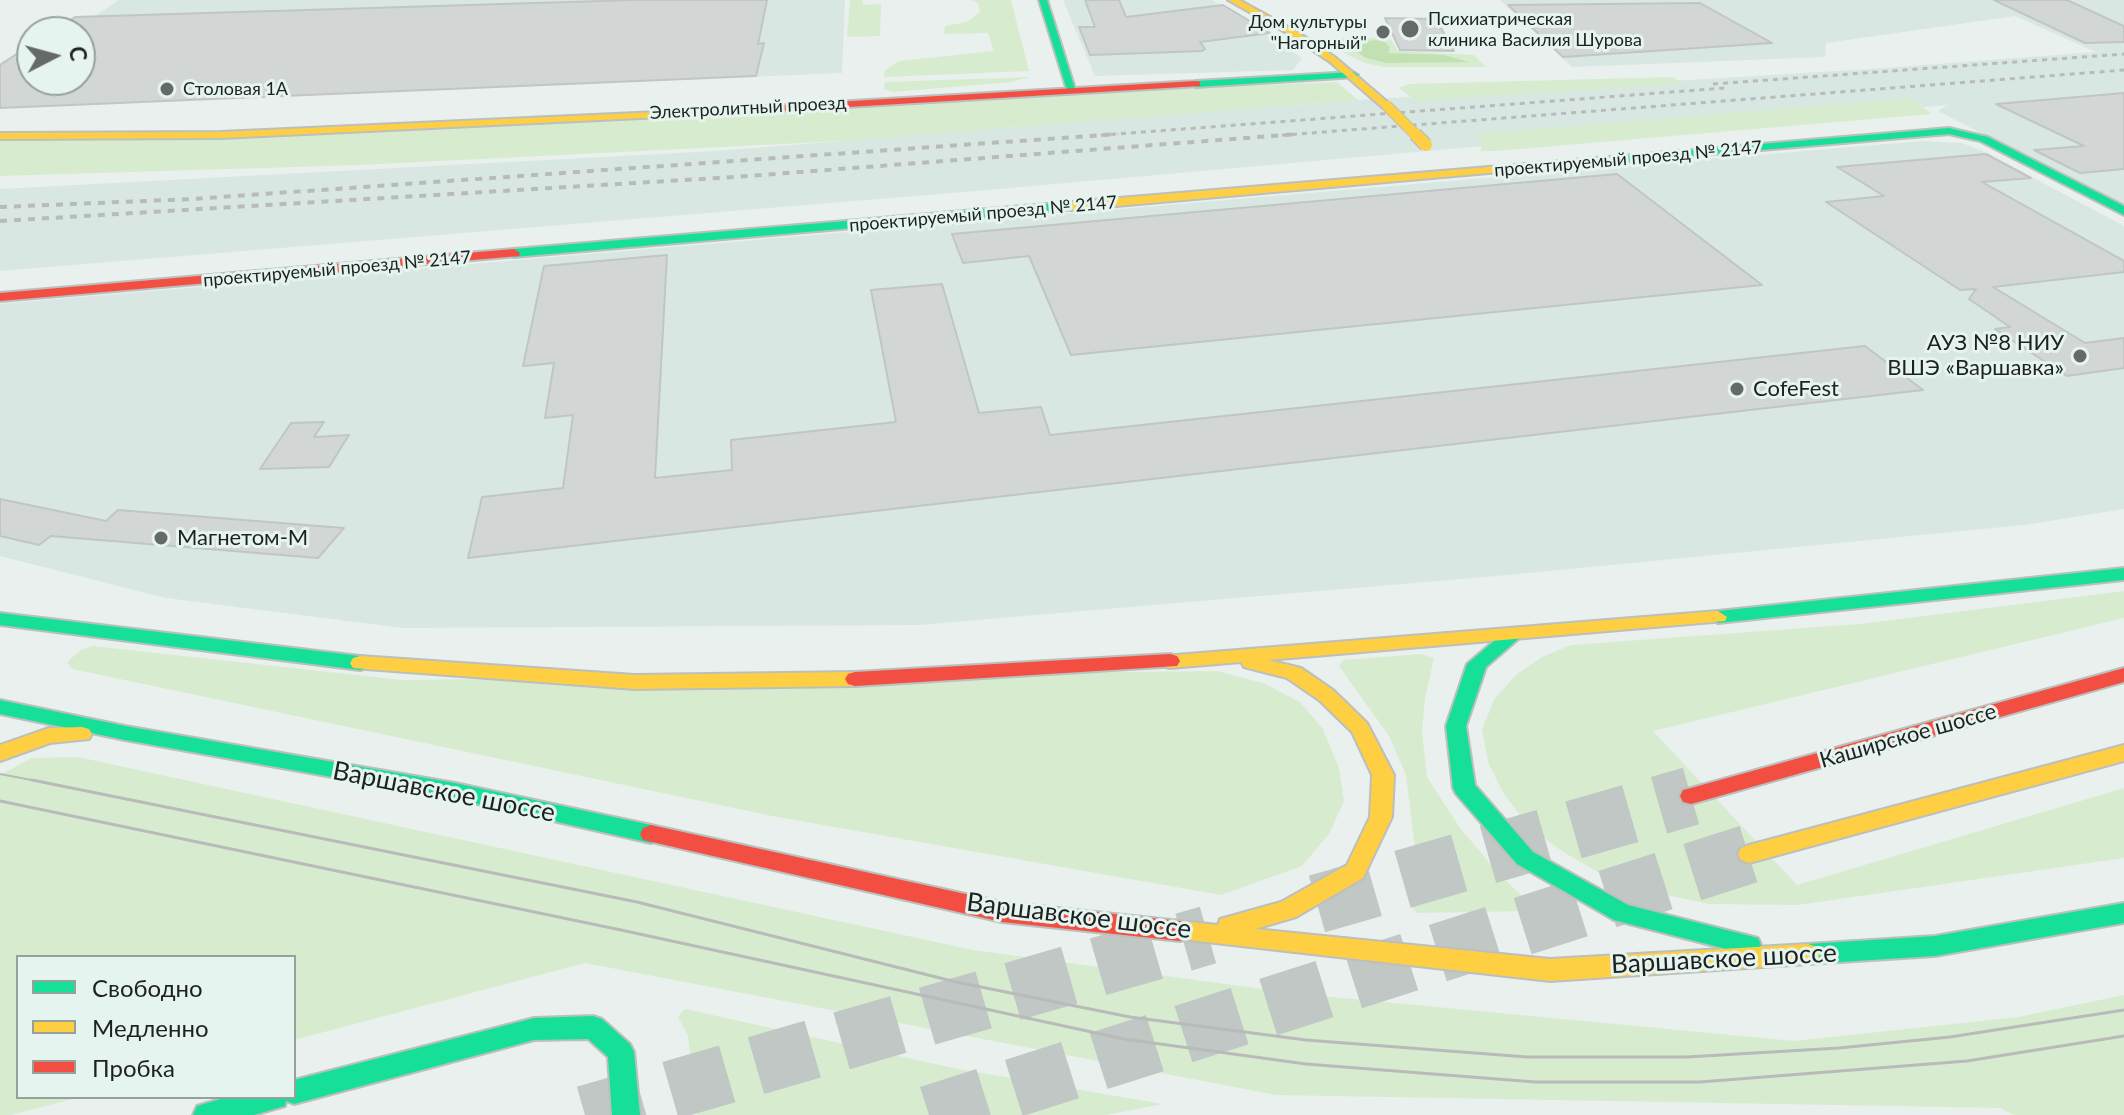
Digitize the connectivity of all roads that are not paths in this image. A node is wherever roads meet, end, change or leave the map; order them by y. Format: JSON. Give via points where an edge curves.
{"nodes":[{"id":1,"x":1043,"y":0,"type":"edge"},
{"id":2,"x":1232,"y":0,"type":"edge"},
{"id":3,"x":1353,"y":75,"type":"junction"},
{"id":4,"x":1072,"y":90,"type":"junction"},
{"id":5,"x":0,"y":136,"type":"edge"},
{"id":6,"x":1456,"y":175,"type":"junction"},
{"id":7,"x":2124,"y":211,"type":"edge"},
{"id":8,"x":0,"y":297,"type":"edge"},
{"id":9,"x":2124,"y":574,"type":"edge"},
{"id":10,"x":0,"y":619,"type":"edge"},
{"id":11,"x":1514,"y":634,"type":"junction"},
{"id":12,"x":1230,"y":657,"type":"junction"},
{"id":13,"x":2124,"y":675,"type":"edge"},
{"id":14,"x":0,"y":707,"type":"edge"},
{"id":15,"x":125,"y":733,"type":"junction"},
{"id":16,"x":0,"y":753,"type":"edge"},
{"id":17,"x":2124,"y":753,"type":"edge"},
{"id":18,"x":1691,"y":796,"type":"tunnel mouth"},
{"id":19,"x":1749,"y":854,"type":"tunnel mouth"},
{"id":20,"x":2124,"y":913,"type":"edge"},
{"id":21,"x":1212,"y":932,"type":"junction"},
{"id":22,"x":1791,"y":956,"type":"junction"},
{"id":23,"x":296,"y":1091,"type":"edge"},
{"id":24,"x":267,"y":1099,"type":"edge"},
{"id":25,"x":207,"y":1115,"type":"edge"},
{"id":26,"x":626,"y":1115,"type":"edge"}],
"edges":[{"from":1,"to":4,"type":"street"},
{"from":2,"to":3,"type":"street","via":[[1293,33]]},
{"from":3,"to":4,"type":"street","name":"Электролитный проезд"},
{"from":3,"to":6,"type":"street","bridge":true},
{"from":4,"to":5,"type":"street","name":"Электролитный проезд","via":[[465,126]]},
{"from":6,"to":7,"type":"street","name":"проектируемый проезд № 2147","via":[[1965,132]]},
{"from":6,"to":8,"type":"street","name":"проектируемый проезд № 2147"},
{"from":9,"to":11,"type":"street"},
{"from":10,"to":12,"type":"street","via":[[379,665],[635,682],[904,678]]},
{"from":11,"to":12,"type":"street"},
{"from":11,"to":22,"type":"street","via":[[1477,664],[1456,726],[1464,788],[1525,858],[1622,913]]},
{"from":12,"to":21,"type":"street","via":[[1294,673],[1326,695],[1360,728],[1383,775],[1382,803],[1381,817],[1355,871],[1288,910]]},
{"from":13,"to":18,"type":"street","name":"Каширское шоссе"},
{"from":14,"to":15,"type":"street","name":"Варшавское шоссе"},
{"from":15,"to":16,"type":"street","via":[[49,736]]},
{"from":15,"to":21,"type":"street","name":"Варшавское шоссе","via":[[455,791],[1002,912]]},
{"from":17,"to":19,"type":"street"},
{"from":20,"to":22,"type":"street","name":"Варшавское шоссе","via":[[1935,946]]},
{"from":21,"to":22,"type":"street","name":"Варшавское шоссе","via":[[1550,970]]},
{"from":23,"to":26,"type":"street","via":[[534,1029],[593,1027],[621,1052]]},
{"from":24,"to":25,"type":"street"}]}
